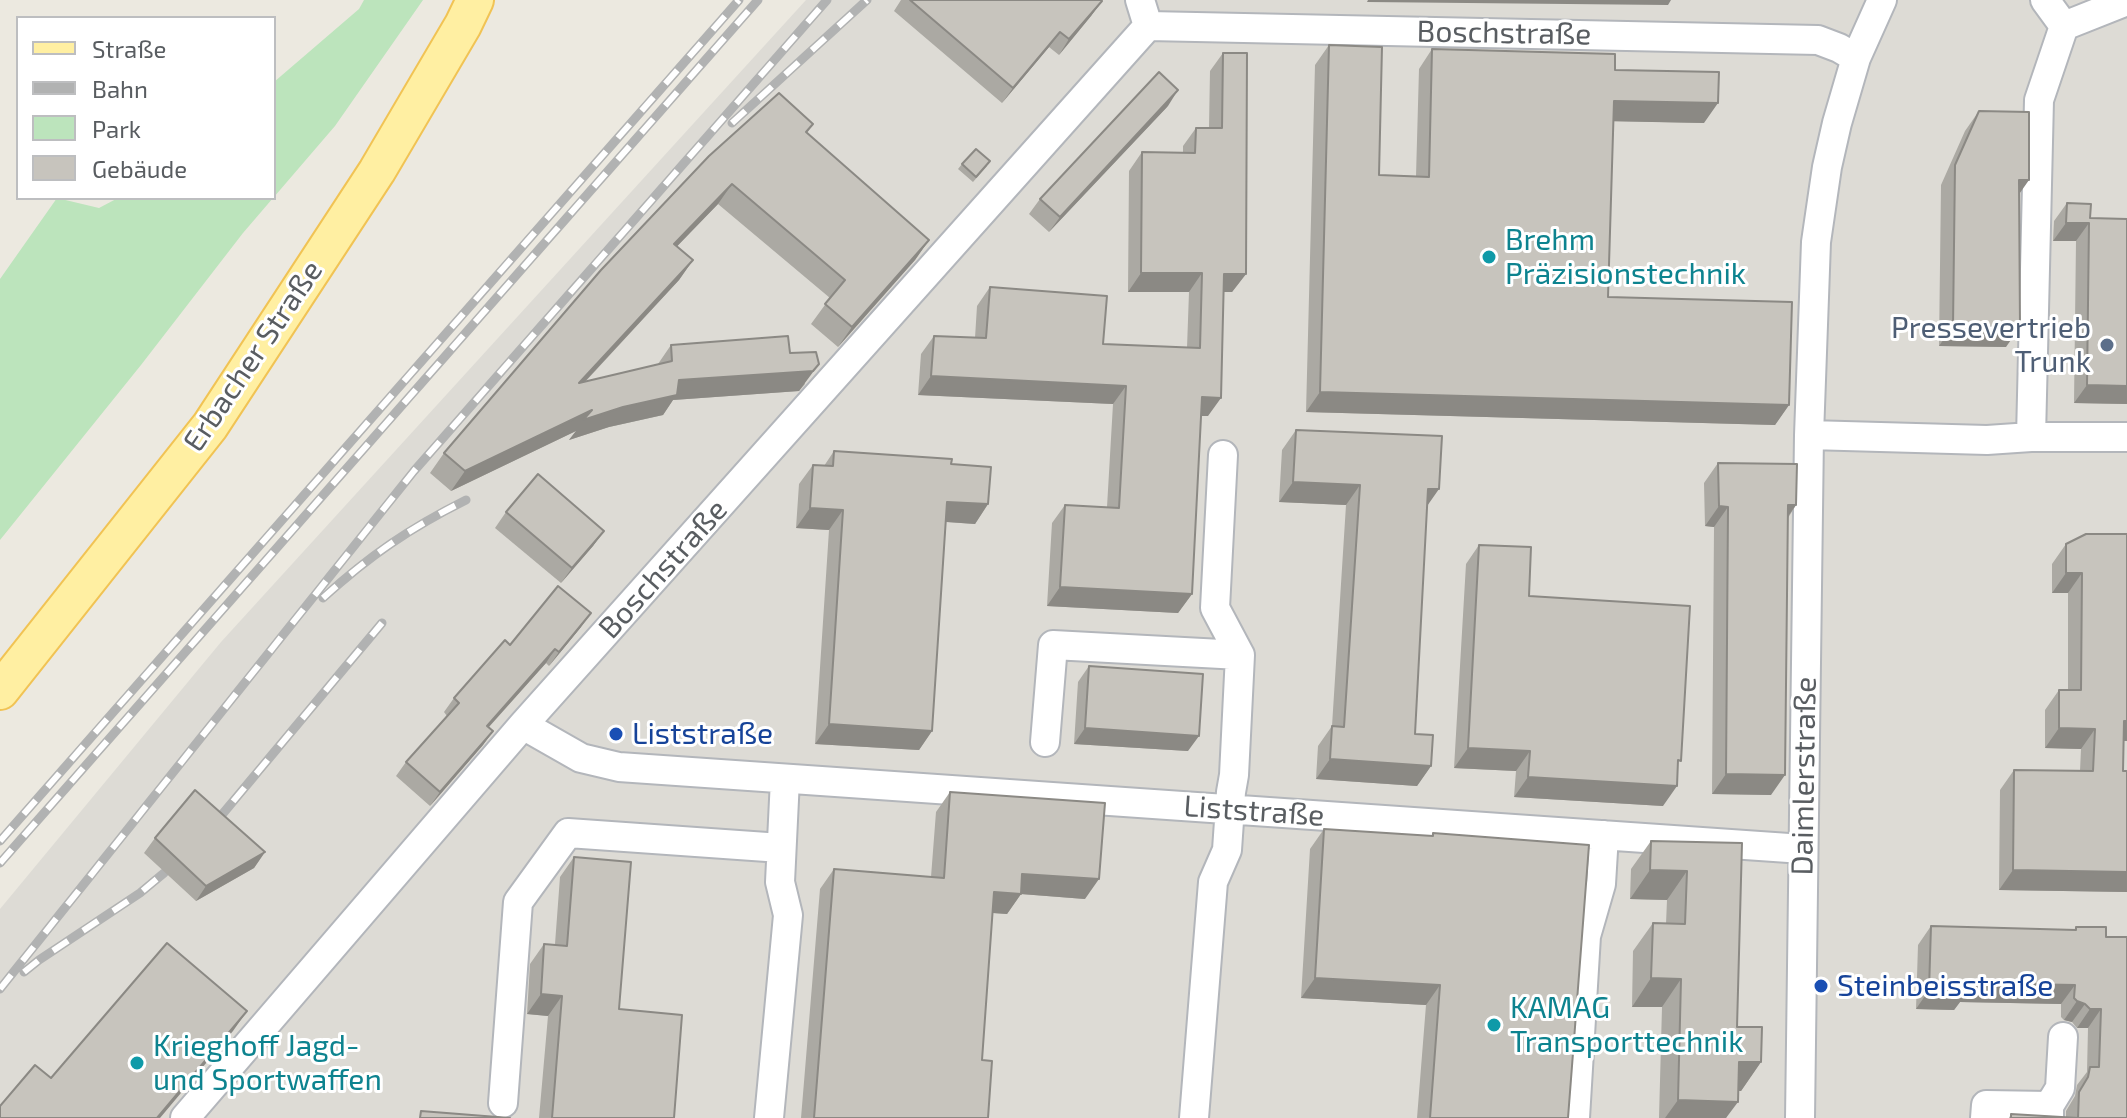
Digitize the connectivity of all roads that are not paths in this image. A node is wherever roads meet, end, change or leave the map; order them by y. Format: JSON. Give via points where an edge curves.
{"nodes":[{"id":1,"x":475,"y":0,"type":"edge"},
{"id":2,"x":1882,"y":0,"type":"edge"},
{"id":3,"x":2045,"y":0,"type":"edge"},
{"id":4,"x":2127,"y":1,"type":"edge"},
{"id":5,"x":1144,"y":13,"type":"edge"},
{"id":6,"x":2064,"y":26,"type":"junction"},
{"id":7,"x":1856,"y":58,"type":"junction"},
{"id":8,"x":1809,"y":435,"type":"junction"},
{"id":9,"x":2031,"y":437,"type":"junction"},
{"id":10,"x":2127,"y":437,"type":"edge"},
{"id":11,"x":1223,"y":455,"type":"dead end"},
{"id":12,"x":1240,"y":655,"type":"junction"},
{"id":13,"x":0,"y":691,"type":"edge"},
{"id":14,"x":523,"y":725,"type":"junction"},
{"id":15,"x":1045,"y":742,"type":"dead end"},
{"id":16,"x":785,"y":779,"type":"junction"},
{"id":17,"x":1230,"y":809,"type":"junction"},
{"id":18,"x":1604,"y":835,"type":"junction"},
{"id":19,"x":781,"y":848,"type":"junction"},
{"id":20,"x":1803,"y":849,"type":"junction"},
{"id":21,"x":2063,"y":1037,"type":"dead end"},
{"id":22,"x":503,"y":1103,"type":"dead end"},
{"id":23,"x":2049,"y":1112,"type":"edge"},
{"id":24,"x":185,"y":1118,"type":"edge"},
{"id":25,"x":769,"y":1118,"type":"edge"},
{"id":26,"x":1194,"y":1118,"type":"edge"},
{"id":27,"x":1575,"y":1118,"type":"edge"},
{"id":28,"x":1800,"y":1118,"type":"edge"},
{"id":29,"x":1985,"y":1118,"type":"edge"}],
"edges":[{"from":1,"to":13,"type":"main road","name":"Erbacher Straße","via":[[377,171],[210,426]]},
{"from":2,"to":7,"type":"street","name":"Daimlerstraße"},
{"from":3,"to":6,"type":"street"},
{"from":4,"to":6,"type":"street"},
{"from":5,"to":7,"type":"street","name":"Boschstraße","via":[[1818,40]]},
{"from":5,"to":14,"type":"street","name":"Boschstraße"},
{"from":6,"to":9,"type":"street","via":[[2039,100]]},
{"from":7,"to":8,"type":"street","name":"Daimlerstraße","via":[[1827,167],[1816,242]]},
{"from":8,"to":9,"type":"street"},
{"from":8,"to":20,"type":"street","name":"Daimlerstraße"},
{"from":9,"to":10,"type":"street"},
{"from":11,"to":12,"type":"street","via":[[1215,608]]},
{"from":12,"to":15,"type":"street","via":[[1053,645]]},
{"from":12,"to":17,"type":"street"},
{"from":14,"to":16,"type":"street","name":"Liststraße","via":[[581,758],[619,767]]},
{"from":14,"to":24,"type":"street","name":"Boschstraße"},
{"from":16,"to":17,"type":"street","name":"Liststraße"},
{"from":16,"to":19,"type":"street"},
{"from":17,"to":18,"type":"street","name":"Liststraße"},
{"from":17,"to":26,"type":"street","via":[[1227,850],[1213,882]]},
{"from":18,"to":20,"type":"street","name":"Liststraße"},
{"from":18,"to":27,"type":"street","via":[[1601,884],[1586,936]]},
{"from":19,"to":22,"type":"street","via":[[568,833],[518,902]]},
{"from":19,"to":25,"type":"street","via":[[780,882],[788,915]]},
{"from":20,"to":28,"type":"street","name":"Daimlerstraße"},
{"from":21,"to":23,"type":"street","via":[[2060,1088]]},
{"from":23,"to":29,"type":"street","via":[[1986,1105]]}]}
